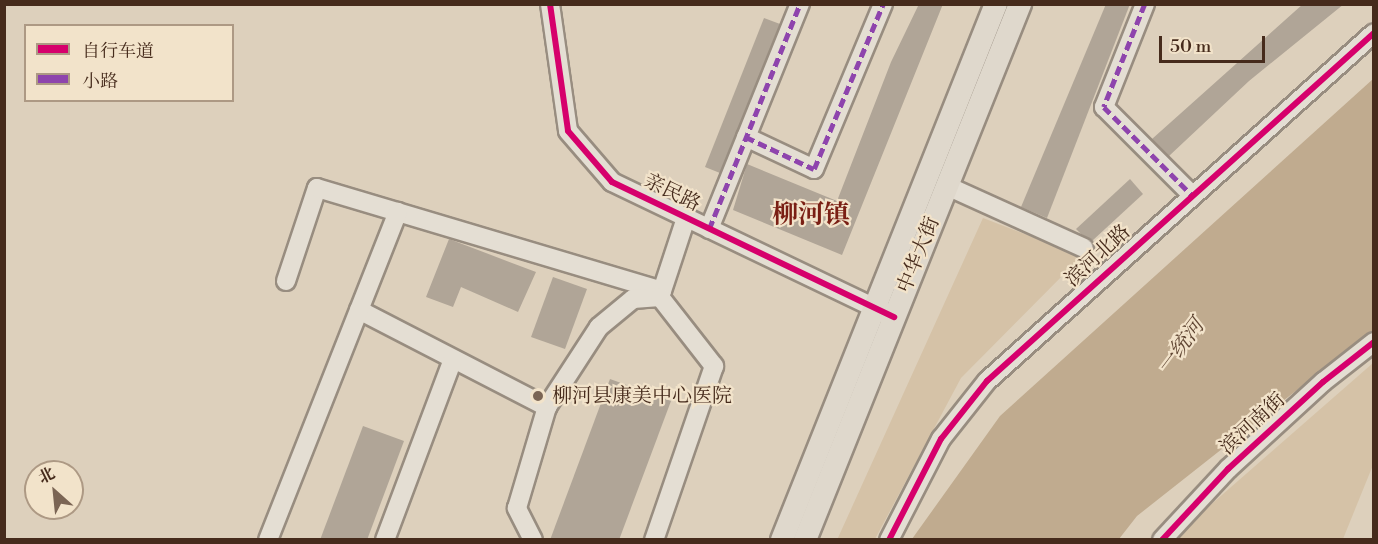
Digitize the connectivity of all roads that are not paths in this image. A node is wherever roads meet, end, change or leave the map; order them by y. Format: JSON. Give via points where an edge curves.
{"nodes":[{"id":1,"x":550,"y":4,"type":"edge"},
{"id":2,"x":800,"y":4,"type":"edge"},
{"id":3,"x":882,"y":4,"type":"edge"},
{"id":4,"x":996,"y":4,"type":"edge"},
{"id":5,"x":1020,"y":4,"type":"edge"},
{"id":6,"x":1145,"y":4,"type":"edge"},
{"id":7,"x":1374,"y":33,"type":"edge"},
{"id":8,"x":746,"y":137,"type":"junction"},
{"id":9,"x":947,"y":186,"type":"junction"},
{"id":10,"x":1191,"y":194,"type":"junction"},
{"id":11,"x":398,"y":212,"type":"junction"},
{"id":12,"x":686,"y":218,"type":"junction"},
{"id":13,"x":708,"y":229,"type":"junction"},
{"id":14,"x":1084,"y":248,"type":"dead end"},
{"id":15,"x":286,"y":281,"type":"dead end"},
{"id":16,"x":661,"y":294,"type":"junction"},
{"id":17,"x":359,"y":310,"type":"junction"},
{"id":18,"x":885,"y":313,"type":"junction"},
{"id":19,"x":1374,"y":342,"type":"edge"},
{"id":20,"x":453,"y":359,"type":"junction"},
{"id":21,"x":547,"y":407,"type":"junction"},
{"id":22,"x":268,"y":540,"type":"edge"},
{"id":23,"x":386,"y":540,"type":"edge"},
{"id":24,"x":533,"y":540,"type":"edge"},
{"id":25,"x":654,"y":540,"type":"edge"},
{"id":26,"x":782,"y":540,"type":"edge"},
{"id":27,"x":805,"y":540,"type":"edge"},
{"id":28,"x":889,"y":540,"type":"edge"},
{"id":29,"x":1162,"y":540,"type":"edge"}],
"edges":[{"from":1,"to":12,"type":"street","name":"亲民路","via":[[568,130],[612,182]]},
{"from":2,"to":8,"type":"street"},
{"from":3,"to":8,"type":"street","via":[[814,169]]},
{"from":4,"to":18,"type":"main road","name":"中华大街"},
{"from":5,"to":9,"type":"main road","name":"中华大街"},
{"from":6,"to":10,"type":"street","via":[[1104,107]]},
{"from":7,"to":10,"type":"street","name":"滨河北路"},
{"from":8,"to":13,"type":"street"},
{"from":9,"to":14,"type":"street"},
{"from":9,"to":18,"type":"main road","name":"中华大街"},
{"from":10,"to":28,"type":"street","name":"滨河北路","via":[[987,381],[941,439]]},
{"from":11,"to":15,"type":"street","via":[[317,188]]},
{"from":11,"to":16,"type":"street"},
{"from":11,"to":17,"type":"street"},
{"from":12,"to":13,"type":"street","name":"亲民路"},
{"from":12,"to":16,"type":"street"},
{"from":13,"to":18,"type":"street","name":"亲民路"},
{"from":16,"to":21,"type":"street","via":[[633,299],[599,327]]},
{"from":16,"to":25,"type":"street","via":[[714,366]]},
{"from":17,"to":20,"type":"street"},
{"from":17,"to":22,"type":"street"},
{"from":18,"to":26,"type":"main road","name":"中华大街"},
{"from":18,"to":27,"type":"main road","name":"中华大街"},
{"from":19,"to":29,"type":"street","name":"滨河南街","via":[[1323,382],[1228,469]]},
{"from":20,"to":21,"type":"street"},
{"from":20,"to":23,"type":"street"},
{"from":21,"to":24,"type":"street","via":[[517,508]]}]}
